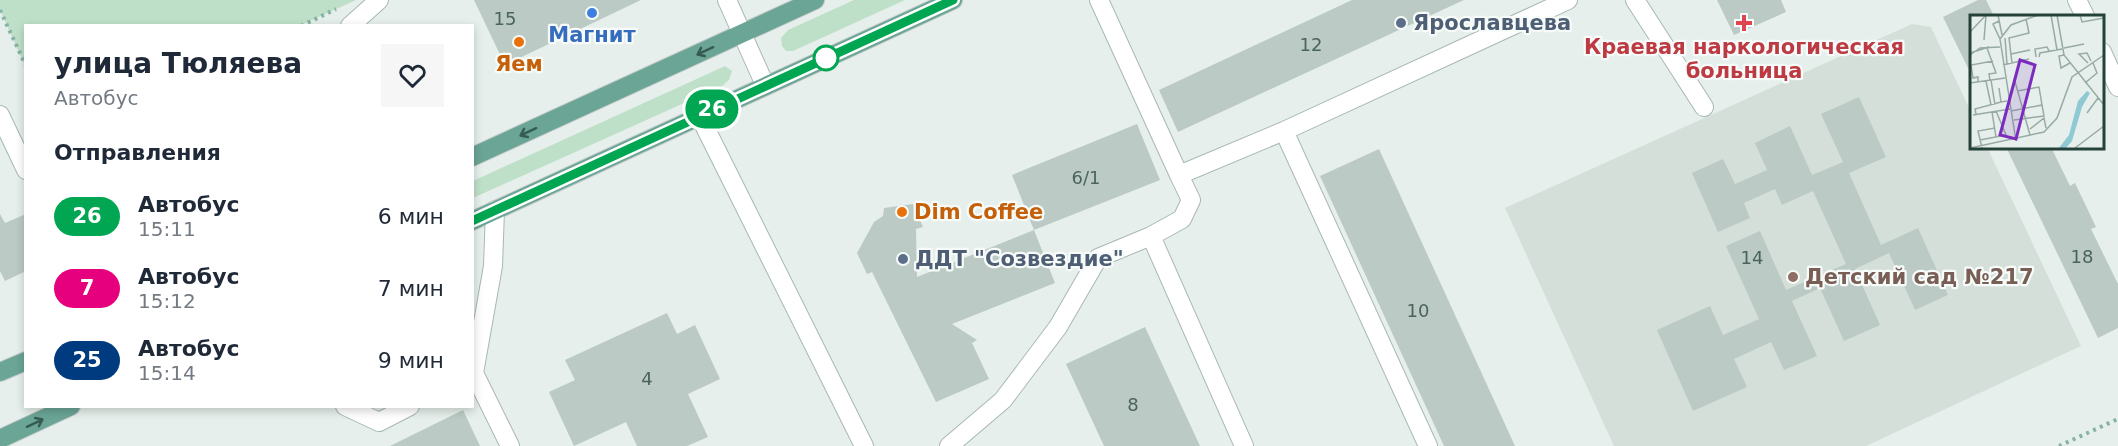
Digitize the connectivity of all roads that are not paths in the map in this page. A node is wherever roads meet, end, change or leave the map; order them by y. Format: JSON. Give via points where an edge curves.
{"nodes":[{"id":1,"x":379,"y":0,"type":"edge"},
{"id":2,"x":727,"y":0,"type":"edge"},
{"id":3,"x":815,"y":0,"type":"edge"},
{"id":4,"x":953,"y":0,"type":"edge"},
{"id":5,"x":1099,"y":0,"type":"edge"},
{"id":6,"x":1568,"y":0,"type":"edge"},
{"id":7,"x":1635,"y":0,"type":"edge"},
{"id":8,"x":2077,"y":0,"type":"edge"},
{"id":9,"x":2084,"y":15,"type":"edge"},
{"id":10,"x":352,"y":24,"type":"edge"},
{"id":11,"x":742,"y":34,"type":"junction"},
{"id":12,"x":2103,"y":54,"type":"edge"},
{"id":13,"x":765,"y":85,"type":"junction"},
{"id":14,"x":2118,"y":87,"type":"edge"},
{"id":15,"x":1704,"y":106,"type":"dead end"},
{"id":16,"x":0,"y":115,"type":"edge"},
{"id":17,"x":699,"y":115,"type":"junction"},
{"id":18,"x":1284,"y":131,"type":"junction"},
{"id":19,"x":474,"y":156,"type":"edge"},
{"id":20,"x":24,"y":166,"type":"edge"},
{"id":21,"x":1179,"y":175,"type":"junction"},
{"id":22,"x":495,"y":210,"type":"junction"},
{"id":23,"x":474,"y":220,"type":"edge"},
{"id":24,"x":1151,"y":236,"type":"junction"},
{"id":25,"x":24,"y":362,"type":"edge"},
{"id":26,"x":474,"y":369,"type":"edge"},
{"id":27,"x":0,"y":372,"type":"edge"},
{"id":28,"x":474,"y":376,"type":"edge"},
{"id":29,"x":67,"y":408,"type":"edge"},
{"id":30,"x":349,"y":408,"type":"edge"},
{"id":31,"x":406,"y":408,"type":"edge"},
{"id":32,"x":0,"y":439,"type":"edge"},
{"id":33,"x":510,"y":446,"type":"edge"},
{"id":34,"x":864,"y":446,"type":"edge"},
{"id":35,"x":949,"y":446,"type":"edge"},
{"id":36,"x":1244,"y":446,"type":"edge"},
{"id":37,"x":1428,"y":446,"type":"edge"}],
"edges":[{"from":1,"to":10,"type":"lane"},
{"from":2,"to":11,"type":"lane"},
{"from":3,"to":11,"type":"main road"},
{"from":4,"to":13,"type":"main road"},
{"from":5,"to":21,"type":"lane"},
{"from":6,"to":18,"type":"lane"},
{"from":7,"to":15,"type":"lane"},
{"from":8,"to":9,"type":"lane"},
{"from":11,"to":13,"type":"lane"},
{"from":11,"to":19,"type":"main road","one_way":true},
{"from":12,"to":14,"type":"lane"},
{"from":13,"to":17,"type":"main road"},
{"from":16,"to":20,"type":"lane"},
{"from":17,"to":22,"type":"main road"},
{"from":17,"to":34,"type":"lane"},
{"from":18,"to":21,"type":"lane"},
{"from":18,"to":37,"type":"lane"},
{"from":21,"to":24,"type":"lane","via":[[1191,200],[1182,219]]},
{"from":22,"to":23,"type":"main road"},
{"from":22,"to":26,"type":"lane","via":[[493,266]]},
{"from":24,"to":35,"type":"lane","via":[[1098,258],[1058,327],[1003,400]]},
{"from":24,"to":36,"type":"lane"},
{"from":25,"to":27,"type":"main road"},
{"from":28,"to":33,"type":"lane"},
{"from":32,"to":29,"type":"main road","one_way":true},
{"from":30,"to":31,"type":"lane","via":[[379,422]]}]}
